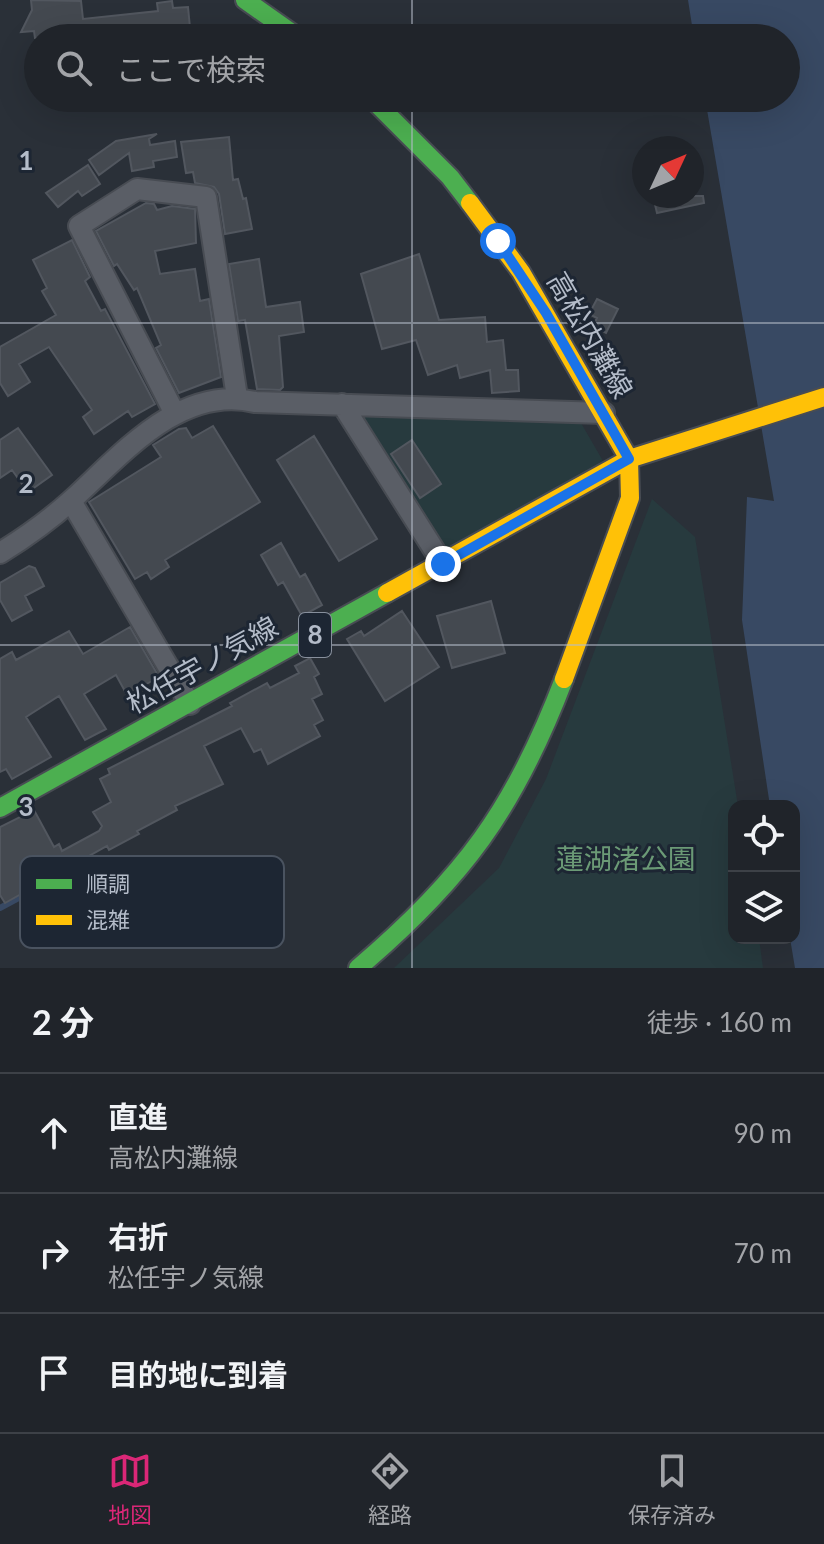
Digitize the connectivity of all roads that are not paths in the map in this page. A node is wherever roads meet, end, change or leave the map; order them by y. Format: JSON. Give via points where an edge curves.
{"nodes":[{"id":1,"x":245,"y":0,"type":"edge"},
{"id":2,"x":279,"y":24,"type":"edge"},
{"id":3,"x":385,"y":112,"type":"edge"},
{"id":4,"x":237,"y":397,"type":"junction"},
{"id":5,"x":824,"y":397,"type":"edge"},
{"id":6,"x":342,"y":404,"type":"junction"},
{"id":7,"x":604,"y":413,"type":"junction"},
{"id":8,"x":175,"y":414,"type":"junction"},
{"id":9,"x":629,"y":459,"type":"junction"},
{"id":10,"x":71,"y":501,"type":"junction"},
{"id":11,"x":0,"y":553,"type":"edge"},
{"id":12,"x":443,"y":564,"type":"junction"},
{"id":13,"x":190,"y":704,"type":"junction"},
{"id":14,"x":0,"y":808,"type":"edge"},
{"id":15,"x":358,"y":968,"type":"edge"}],
"edges":[{"from":1,"to":2,"type":"main road"},
{"from":3,"to":7,"type":"main road","name":"高松内灘線","via":[[450,177],[521,272]]},
{"from":4,"to":6,"type":"street"},
{"from":4,"to":8,"type":"street"},
{"from":4,"to":8,"type":"street","via":[[206,197],[137,189],[79,226]]},
{"from":5,"to":9,"type":"main road","name":"松任宇ノ気線","number":"8"},
{"from":6,"to":7,"type":"street"},
{"from":6,"to":12,"type":"street"},
{"from":7,"to":9,"type":"main road","name":"高松内灘線"},
{"from":8,"to":10,"type":"street","via":[[129,445]]},
{"from":9,"to":12,"type":"main road","name":"松任宇ノ気線","number":"8"},
{"from":9,"to":15,"type":"main road","via":[[630,498],[545,723],[504,805],[468,861],[426,909]]},
{"from":10,"to":11,"type":"street"},
{"from":10,"to":13,"type":"street"},
{"from":12,"to":13,"type":"main road","name":"松任宇ノ気線","number":"8"},
{"from":13,"to":14,"type":"main road","name":"松任宇ノ気線","number":"8"}]}
